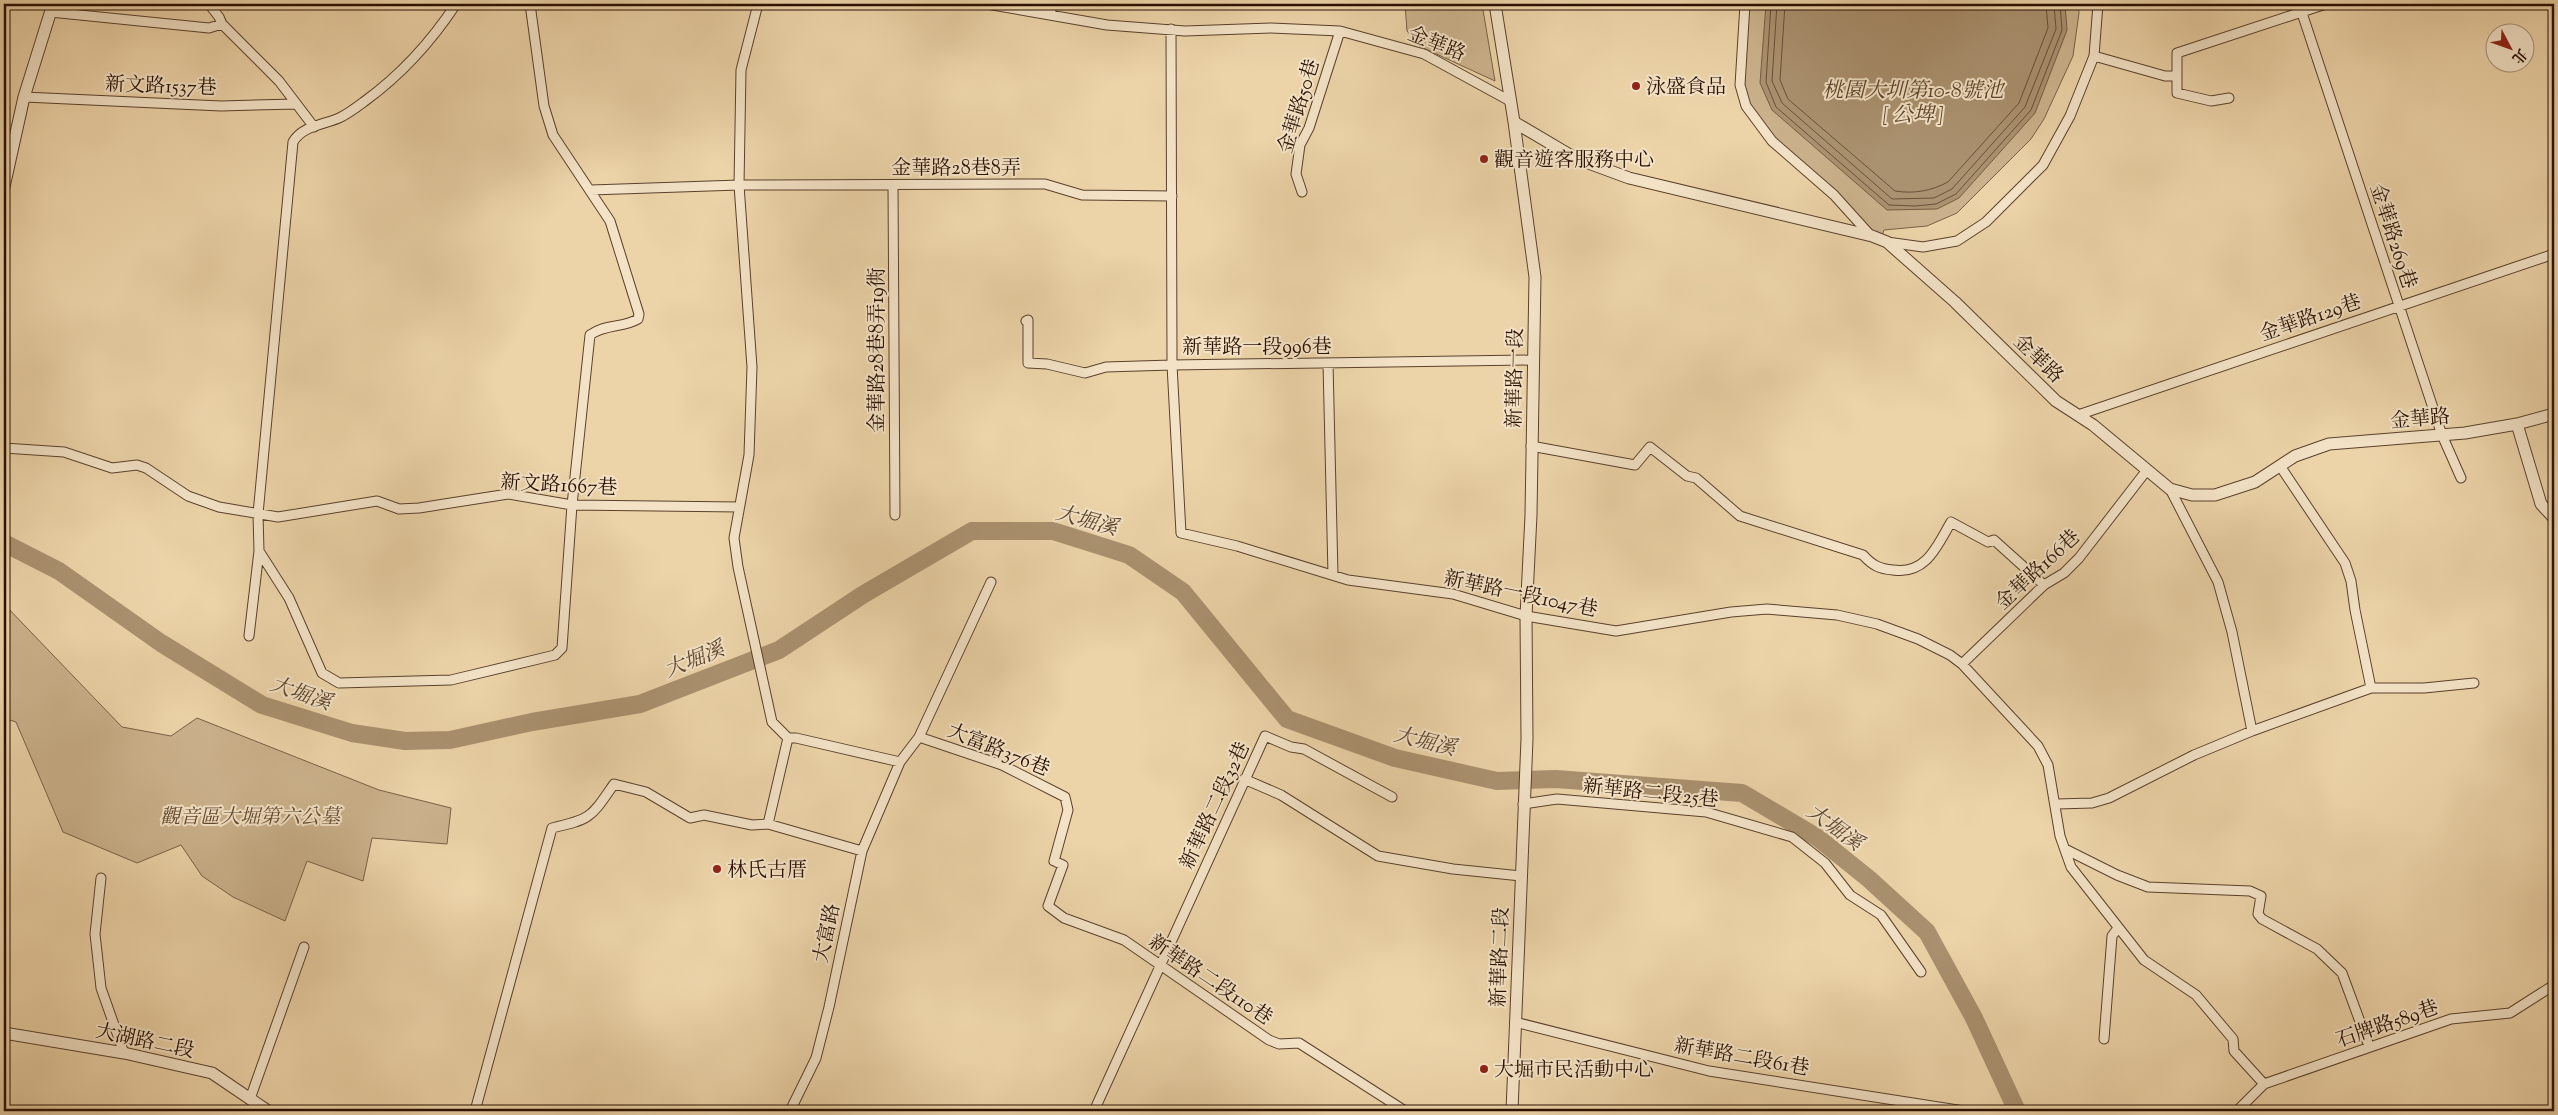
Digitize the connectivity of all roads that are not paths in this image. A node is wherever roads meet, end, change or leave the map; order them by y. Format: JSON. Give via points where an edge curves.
{"nodes":[{"id":1,"x":209,"y":4,"type":"edge"},
{"id":2,"x":456,"y":4,"type":"edge"},
{"id":3,"x":530,"y":4,"type":"edge"},
{"id":4,"x":758,"y":4,"type":"edge"},
{"id":5,"x":987,"y":4,"type":"edge"},
{"id":6,"x":1052,"y":4,"type":"edge"},
{"id":7,"x":1495,"y":4,"type":"edge"},
{"id":8,"x":1745,"y":4,"type":"edge"},
{"id":9,"x":2098,"y":4,"type":"edge"},
{"id":10,"x":2326,"y":4,"type":"edge"},
{"id":11,"x":52,"y":8,"type":"edge"},
{"id":12,"x":2300,"y":8,"type":"edge"},
{"id":13,"x":1051,"y":15,"type":"junction"},
{"id":14,"x":222,"y":24,"type":"junction"},
{"id":15,"x":1171,"y":29,"type":"junction"},
{"id":16,"x":1340,"y":31,"type":"junction"},
{"id":17,"x":2094,"y":56,"type":"junction"},
{"id":18,"x":2177,"y":76,"type":"junction"},
{"id":19,"x":24,"y":97,"type":"junction"},
{"id":20,"x":2228,"y":98,"type":"dead end"},
{"id":21,"x":1510,"y":101,"type":"junction"},
{"id":22,"x":296,"y":104,"type":"junction"},
{"id":23,"x":1514,"y":122,"type":"junction"},
{"id":24,"x":314,"y":127,"type":"junction"},
{"id":25,"x":893,"y":184,"type":"junction"},
{"id":26,"x":739,"y":185,"type":"junction"},
{"id":27,"x":4,"y":187,"type":"edge"},
{"id":28,"x":590,"y":190,"type":"junction"},
{"id":29,"x":1302,"y":192,"type":"dead end"},
{"id":30,"x":1172,"y":196,"type":"junction"},
{"id":31,"x":1872,"y":236,"type":"junction"},
{"id":32,"x":1887,"y":242,"type":"junction"},
{"id":33,"x":2554,"y":254,"type":"edge"},
{"id":34,"x":2398,"y":306,"type":"junction"},
{"id":35,"x":1026,"y":321,"type":"dead end"},
{"id":36,"x":1534,"y":360,"type":"junction"},
{"id":37,"x":1328,"y":364,"type":"junction"},
{"id":38,"x":1172,"y":365,"type":"junction"},
{"id":39,"x":2554,"y":414,"type":"edge"},
{"id":40,"x":2078,"y":415,"type":"junction"},
{"id":41,"x":2517,"y":424,"type":"junction"},
{"id":42,"x":2442,"y":435,"type":"junction"},
{"id":43,"x":1531,"y":446,"type":"junction"},
{"id":44,"x":4,"y":448,"type":"edge"},
{"id":45,"x":2280,"y":466,"type":"junction"},
{"id":46,"x":2147,"y":470,"type":"junction"},
{"id":47,"x":2461,"y":478,"type":"dead end"},
{"id":48,"x":2170,"y":489,"type":"junction"},
{"id":49,"x":572,"y":505,"type":"junction"},
{"id":50,"x":740,"y":507,"type":"junction"},
{"id":51,"x":258,"y":514,"type":"junction"},
{"id":52,"x":895,"y":515,"type":"dead end"},
{"id":53,"x":2554,"y":518,"type":"edge"},
{"id":54,"x":259,"y":551,"type":"junction"},
{"id":55,"x":1333,"y":575,"type":"junction"},
{"id":56,"x":991,"y":582,"type":"dead end"},
{"id":57,"x":2044,"y":585,"type":"junction"},
{"id":58,"x":1526,"y":616,"type":"junction"},
{"id":59,"x":249,"y":636,"type":"dead end"},
{"id":60,"x":1962,"y":664,"type":"junction"},
{"id":61,"x":2474,"y":683,"type":"dead end"},
{"id":62,"x":2371,"y":688,"type":"junction"},
{"id":63,"x":2252,"y":731,"type":"junction"},
{"id":64,"x":918,"y":737,"type":"junction"},
{"id":65,"x":788,"y":738,"type":"junction"},
{"id":66,"x":900,"y":762,"type":"junction"},
{"id":67,"x":1244,"y":779,"type":"junction"},
{"id":68,"x":1392,"y":797,"type":"dead end"},
{"id":69,"x":1523,"y":804,"type":"junction"},
{"id":70,"x":2057,"y":804,"type":"junction"},
{"id":71,"x":768,"y":824,"type":"junction"},
{"id":72,"x":2065,"y":849,"type":"junction"},
{"id":73,"x":862,"y":851,"type":"junction"},
{"id":74,"x":1521,"y":876,"type":"junction"},
{"id":75,"x":101,"y":878,"type":"dead end"},
{"id":76,"x":1048,"y":906,"type":"joint"},
{"id":77,"x":2118,"y":928,"type":"junction"},
{"id":78,"x":304,"y":947,"type":"dead end"},
{"id":79,"x":1160,"y":964,"type":"junction"},
{"id":80,"x":1921,"y":972,"type":"dead end"},
{"id":81,"x":2554,"y":985,"type":"edge"},
{"id":82,"x":1515,"y":1022,"type":"junction"},
{"id":83,"x":4,"y":1033,"type":"edge"},
{"id":84,"x":2104,"y":1040,"type":"dead end"},
{"id":85,"x":2369,"y":1046,"type":"junction"},
{"id":86,"x":124,"y":1053,"type":"junction"},
{"id":87,"x":2264,"y":1084,"type":"junction"},
{"id":88,"x":250,"y":1099,"type":"junction"},
{"id":89,"x":268,"y":1111,"type":"edge"},
{"id":90,"x":475,"y":1111,"type":"edge"},
{"id":91,"x":790,"y":1111,"type":"edge"},
{"id":92,"x":1094,"y":1111,"type":"edge"},
{"id":93,"x":1405,"y":1111,"type":"edge"},
{"id":94,"x":1512,"y":1111,"type":"edge"},
{"id":95,"x":1964,"y":1111,"type":"edge"},
{"id":96,"x":2237,"y":1111,"type":"edge"}],
"edges":[{"from":1,"to":14,"type":"street"},
{"from":2,"to":24,"type":"street","via":[[421,53],[401,72],[340,118]]},
{"from":3,"to":28,"type":"street","via":[[544,106],[554,135]]},
{"from":4,"to":26,"type":"street","via":[[741,70]]},
{"from":5,"to":13,"type":"street","name":"金華路"},
{"from":6,"to":13,"type":"street"},
{"from":7,"to":21,"type":"street","name":"新華路一段"},
{"from":8,"to":31,"type":"street","via":[[1740,85],[1746,106],[1772,141],[1834,195]]},
{"from":9,"to":17,"type":"street"},
{"from":10,"to":12,"type":"street"},
{"from":11,"to":14,"type":"street","via":[[209,28]]},
{"from":11,"to":19,"type":"street"},
{"from":12,"to":18,"type":"street","via":[[2177,53]]},
{"from":12,"to":34,"type":"street","name":"金華路269巷"},
{"from":13,"to":15,"type":"street","name":"金華路","via":[[1107,25]]},
{"from":14,"to":22,"type":"street"},
{"from":15,"to":16,"type":"street","name":"金華路"},
{"from":15,"to":30,"type":"street"},
{"from":16,"to":21,"type":"street","name":"金華路","via":[[1424,54]]},
{"from":16,"to":29,"type":"street","name":"金華路50巷","via":[[1309,128],[1300,145],[1296,174]]},
{"from":17,"to":18,"type":"street","via":[[2165,76]]},
{"from":17,"to":32,"type":"street","via":[[2070,116],[2043,165],[1986,222],[1957,241],[1923,247]]},
{"from":18,"to":20,"type":"street","via":[[2177,93],[2210,101]]},
{"from":19,"to":22,"type":"street","name":"新文路1537巷","via":[[221,106]]},
{"from":19,"to":27,"type":"street"},
{"from":21,"to":23,"type":"street","name":"新華路一段"},
{"from":22,"to":24,"type":"street"},
{"from":23,"to":31,"type":"street","name":"金華路","via":[[1575,158],[1629,178]]},
{"from":23,"to":36,"type":"street","name":"新華路一段","via":[[1535,277]]},
{"from":24,"to":51,"type":"street","via":[[297,135],[293,142]]},
{"from":25,"to":26,"type":"street","name":"金華路28巷8弄"},
{"from":25,"to":30,"type":"street","name":"金華路28巷8弄","via":[[1045,184],[1082,195]]},
{"from":25,"to":52,"type":"street","name":"金華路28巷8弄19衖"},
{"from":26,"to":28,"type":"street","name":"金華路28巷8弄"},
{"from":26,"to":50,"type":"street","via":[[752,367],[748,455]]},
{"from":28,"to":49,"type":"street","via":[[610,220],[639,314],[632,323],[606,326],[590,335]]},
{"from":30,"to":38,"type":"street"},
{"from":31,"to":32,"type":"street","name":"金華路"},
{"from":32,"to":40,"type":"street","name":"金華路","via":[[1955,302],[2056,401]]},
{"from":33,"to":34,"type":"street","name":"金華路129巷"},
{"from":34,"to":40,"type":"street","name":"金華路129巷"},
{"from":34,"to":42,"type":"street","name":"金華路269巷"},
{"from":35,"to":38,"type":"street","name":"新華路一段996巷","via":[[1028,363],[1084,373],[1106,367]]},
{"from":36,"to":37,"type":"street","name":"新華路一段996巷"},
{"from":36,"to":43,"type":"street","name":"新華路一段"},
{"from":37,"to":38,"type":"street","name":"新華路一段996巷"},
{"from":37,"to":55,"type":"street"},
{"from":38,"to":55,"type":"street","name":"新華路一段1047巷","via":[[1181,533]]},
{"from":39,"to":41,"type":"street","name":"金華路"},
{"from":40,"to":46,"type":"street","name":"金華路"},
{"from":41,"to":42,"type":"street","name":"金華路"},
{"from":41,"to":53,"type":"street","via":[[2542,504]]},
{"from":42,"to":45,"type":"street","name":"金華路","via":[[2329,444],[2295,456]]},
{"from":42,"to":47,"type":"street","name":"金華路269巷"},
{"from":43,"to":57,"type":"street","via":[[1635,465],[1650,447],[1687,476],[1696,478],[1740,516],[1863,555],[1876,568],[1886,570],[1919,567],[1938,546],[1951,522],[1976,537],[1988,542],[1994,540]]},
{"from":43,"to":58,"type":"street","name":"新華路一段"},
{"from":44,"to":51,"type":"street","name":"新文路1667巷","via":[[64,452],[112,468],[137,465],[188,496],[219,507]]},
{"from":45,"to":48,"type":"street","name":"金華路","via":[[2255,482],[2215,495],[2192,495]]},
{"from":45,"to":62,"type":"street","via":[[2345,563]]},
{"from":46,"to":48,"type":"street","name":"金華路"},
{"from":46,"to":57,"type":"street","name":"金華路166巷","via":[[2079,558],[2064,573]]},
{"from":48,"to":63,"type":"street","via":[[2218,582],[2232,632]]},
{"from":49,"to":50,"type":"street","name":"新文路1667巷"},
{"from":49,"to":51,"type":"street","name":"新文路1667巷","via":[[508,494],[419,508],[399,509],[377,501],[278,517]]},
{"from":49,"to":54,"type":"street","via":[[562,648],[556,655],[451,680],[339,683],[326,676],[289,598]]},
{"from":50,"to":65,"type":"street","via":[[734,538],[749,620],[772,722]]},
{"from":51,"to":54,"type":"street"},
{"from":54,"to":59,"type":"street"},
{"from":55,"to":58,"type":"street","name":"新華路一段1047巷","via":[[1348,580],[1453,594]]},
{"from":56,"to":64,"type":"street","name":"大富路"},
{"from":57,"to":60,"type":"street","name":"金華路166巷"},
{"from":58,"to":60,"type":"street","name":"新華路一段1047巷","via":[[1616,631],[1767,609],[1838,615],[1877,624],[1918,639]]},
{"from":58,"to":69,"type":"street","name":"新華路一段"},
{"from":60,"to":70,"type":"street","name":"新華路一段1047巷","via":[[2038,746],[2048,765]]},
{"from":61,"to":62,"type":"street","via":[[2424,688]]},
{"from":62,"to":63,"type":"street"},
{"from":63,"to":70,"type":"street","via":[[2194,755],[2109,798],[2092,803]]},
{"from":64,"to":66,"type":"street","name":"大富路"},
{"from":64,"to":76,"type":"street","name":"大富路376巷","via":[[1002,766],[1065,797],[1068,810],[1054,861],[1063,865]]},
{"from":65,"to":66,"type":"street"},
{"from":65,"to":71,"type":"street"},
{"from":66,"to":73,"type":"street","name":"大富路"},
{"from":67,"to":68,"type":"street","name":"新華路二段32巷","via":[[1265,736],[1304,749]]},
{"from":67,"to":74,"type":"street","via":[[1281,795],[1378,856]]},
{"from":67,"to":79,"type":"street","name":"新華路二段32巷"},
{"from":69,"to":74,"type":"street","name":"新華路二段"},
{"from":69,"to":80,"type":"street","name":"新華路二段25巷","via":[[1557,800],[1706,812],[1792,837],[1826,862],[1850,895],[1881,915]]},
{"from":70,"to":72,"type":"street","name":"新華路一段1047巷","via":[[2060,836]]},
{"from":71,"to":73,"type":"street"},
{"from":71,"to":90,"type":"street","via":[[752,825],[704,815],[690,818],[646,792],[614,784],[594,812],[580,822],[552,828]]},
{"from":72,"to":77,"type":"street","name":"新華路一段1047巷","via":[[2071,867]]},
{"from":72,"to":85,"type":"street","via":[[2117,876],[2148,887],[2250,891],[2260,896],[2258,914],[2262,919],[2317,949],[2342,972]]},
{"from":73,"to":91,"type":"street","name":"大富路","via":[[816,1058]]},
{"from":74,"to":82,"type":"street","name":"新華路二段"},
{"from":75,"to":86,"type":"street","via":[[95,934],[101,988]]},
{"from":76,"to":79,"type":"street","name":"新華路二段110巷","via":[[1064,918],[1124,940]]},
{"from":77,"to":84,"type":"street","via":[[2112,936]]},
{"from":77,"to":87,"type":"street","name":"新華路一段1047巷","via":[[2144,960],[2196,995],[2234,1038],[2234,1051]]},
{"from":78,"to":88,"type":"street"},
{"from":79,"to":92,"type":"street","name":"新華路二段32巷"},
{"from":79,"to":93,"type":"street","name":"新華路二段110巷","via":[[1269,1040],[1279,1044],[1299,1043]]},
{"from":81,"to":85,"type":"street","name":"石牌路589巷","via":[[2510,1013],[2451,1019]]},
{"from":82,"to":94,"type":"street","name":"新華路二段"},
{"from":82,"to":95,"type":"street","name":"新華路二段61巷","via":[[1709,1071]]},
{"from":83,"to":86,"type":"street","name":"大湖路二段"},
{"from":85,"to":87,"type":"street","name":"石牌路589巷"},
{"from":86,"to":88,"type":"street","name":"大湖路二段","via":[[212,1073]]},
{"from":87,"to":96,"type":"street","name":"石牌路589巷"},
{"from":88,"to":89,"type":"street","name":"大湖路二段"}]}
